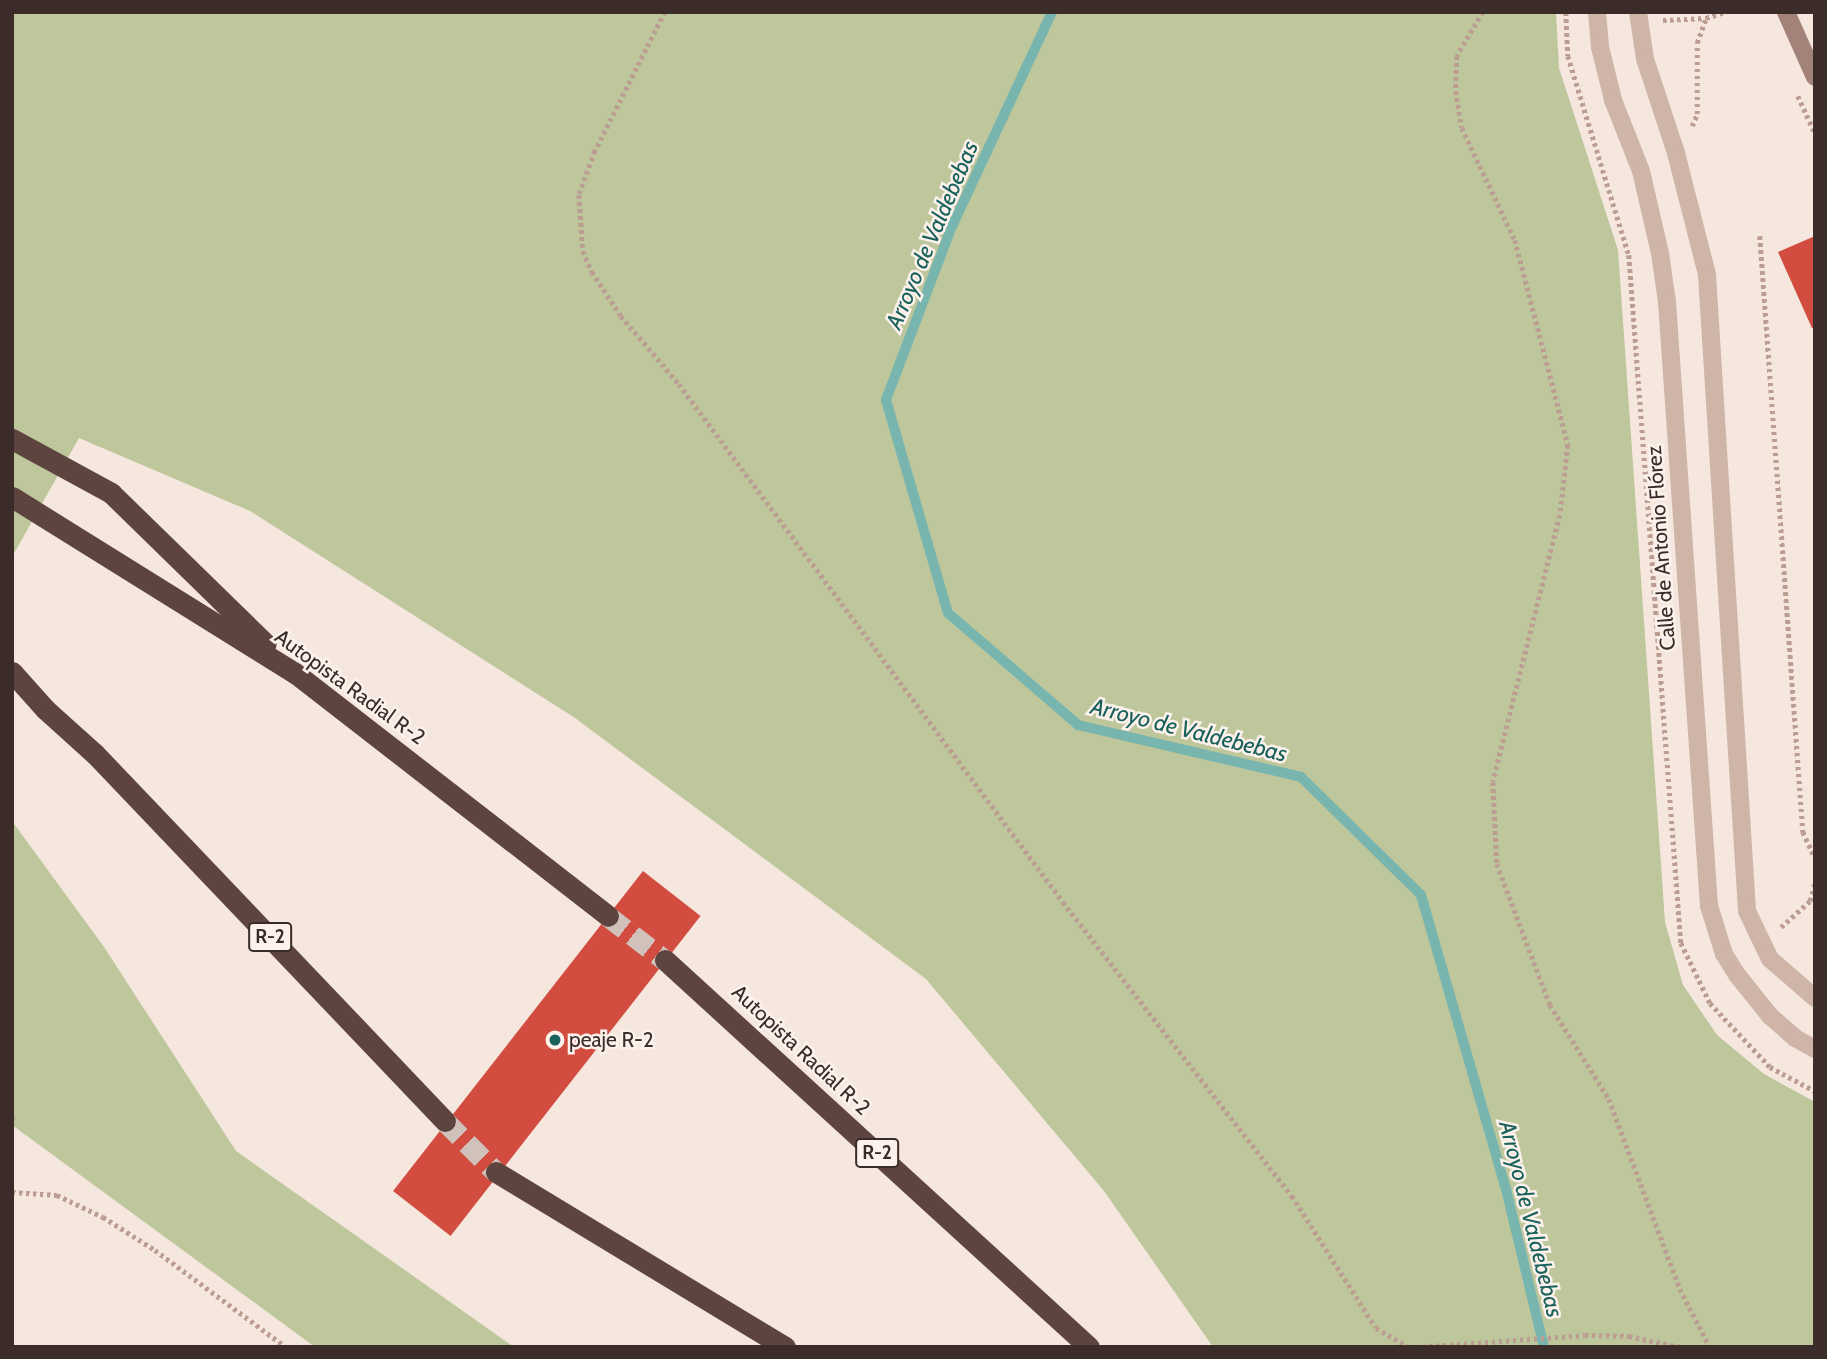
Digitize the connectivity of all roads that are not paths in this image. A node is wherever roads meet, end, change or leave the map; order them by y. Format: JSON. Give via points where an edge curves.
{"nodes":[{"id":1,"x":1597,"y":12,"type":"edge"},
{"id":2,"x":1638,"y":12,"type":"edge"},
{"id":3,"x":1786,"y":12,"type":"edge"},
{"id":4,"x":1815,"y":77,"type":"edge"},
{"id":5,"x":12,"y":439,"type":"edge"},
{"id":6,"x":12,"y":498,"type":"edge"},
{"id":7,"x":12,"y":672,"type":"edge"},
{"id":8,"x":295,"y":673,"type":"junction"},
{"id":9,"x":12,"y":684,"type":"edge"},
{"id":10,"x":45,"y":709,"type":"junction"},
{"id":11,"x":607,"y":916,"type":"tunnel mouth"},
{"id":12,"x":665,"y":960,"type":"tunnel mouth"},
{"id":13,"x":1815,"y":998,"type":"edge"},
{"id":14,"x":1815,"y":1049,"type":"edge"},
{"id":15,"x":445,"y":1121,"type":"tunnel mouth"},
{"id":16,"x":496,"y":1172,"type":"tunnel mouth"},
{"id":17,"x":785,"y":1347,"type":"edge"},
{"id":18,"x":1089,"y":1347,"type":"edge"}],
"edges":[{"from":1,"to":14,"type":"street","name":"Calle de Antonio Flórez","via":[[1613,100],[1641,171],[1667,302],[1709,906],[1724,954],[1738,976],[1770,1016]]},
{"from":2,"to":13,"type":"street","via":[[1645,59],[1676,153],[1707,275],[1747,911],[1770,959]]},
{"from":3,"to":4,"type":"street"},
{"from":5,"to":8,"type":"highway","via":[[111,493]]},
{"from":6,"to":8,"type":"highway","name":"Autopista Radial R-2"},
{"from":7,"to":10,"type":"highway","number":"R-2"},
{"from":8,"to":11,"type":"highway","name":"Autopista Radial R-2"},
{"from":9,"to":10,"type":"highway"},
{"from":10,"to":15,"type":"highway","number":"R-2","via":[[95,754]]},
{"from":12,"to":18,"type":"highway","name":"Autopista Radial R-2","number":"R-2"},
{"from":16,"to":17,"type":"highway"}]}
